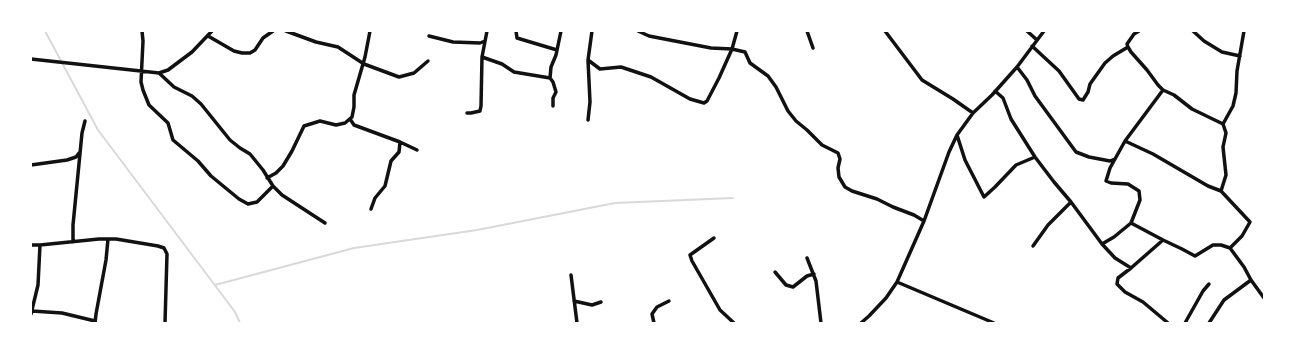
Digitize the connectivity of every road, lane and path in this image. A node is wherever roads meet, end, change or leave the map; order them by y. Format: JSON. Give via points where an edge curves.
{"nodes":[{"id":1,"x":142,"y":31,"type":"edge"},
{"id":2,"x":212,"y":31,"type":"edge"},
{"id":3,"x":273,"y":31,"type":"edge"},
{"id":4,"x":286,"y":31,"type":"edge"},
{"id":5,"x":370,"y":31,"type":"edge"},
{"id":6,"x":486,"y":31,"type":"edge"},
{"id":7,"x":516,"y":31,"type":"edge"},
{"id":8,"x":561,"y":31,"type":"edge"},
{"id":9,"x":592,"y":31,"type":"edge"},
{"id":10,"x":638,"y":31,"type":"edge"},
{"id":11,"x":737,"y":31,"type":"edge"},
{"id":12,"x":807,"y":31,"type":"edge"},
{"id":13,"x":885,"y":31,"type":"edge"},
{"id":14,"x":1027,"y":31,"type":"edge"},
{"id":15,"x":1044,"y":31,"type":"edge"},
{"id":16,"x":1139,"y":31,"type":"edge"},
{"id":17,"x":1193,"y":31,"type":"edge"},
{"id":18,"x":1244,"y":31,"type":"edge"},
{"id":19,"x":208,"y":36,"type":"junction"},
{"id":20,"x":430,"y":36,"type":"dead end"},
{"id":21,"x":1037,"y":40,"type":"junction"},
{"id":22,"x":485,"y":41,"type":"junction"},
{"id":23,"x":1032,"y":46,"type":"junction"},
{"id":24,"x":1128,"y":47,"type":"junction"},
{"id":25,"x":813,"y":48,"type":"dead end"},
{"id":26,"x":732,"y":49,"type":"junction"},
{"id":27,"x":557,"y":50,"type":"junction"},
{"id":28,"x":1240,"y":56,"type":"junction"},
{"id":29,"x":482,"y":57,"type":"junction"},
{"id":30,"x":31,"y":59,"type":"edge"},
{"id":31,"x":588,"y":60,"type":"junction"},
{"id":32,"x":428,"y":61,"type":"dead end"},
{"id":33,"x":364,"y":64,"type":"junction"},
{"id":34,"x":1017,"y":67,"type":"junction"},
{"id":35,"x":143,"y":71,"type":"junction"},
{"id":36,"x":159,"y":73,"type":"junction"},
{"id":37,"x":550,"y":78,"type":"junction"},
{"id":38,"x":1163,"y":90,"type":"junction"},
{"id":39,"x":995,"y":91,"type":"junction"},
{"id":40,"x":553,"y":106,"type":"dead end"},
{"id":41,"x":467,"y":113,"type":"dead end"},
{"id":42,"x":973,"y":113,"type":"junction"},
{"id":43,"x":350,"y":119,"type":"junction"},
{"id":44,"x":588,"y":120,"type":"dead end"},
{"id":45,"x":85,"y":121,"type":"dead end"},
{"id":46,"x":1223,"y":124,"type":"junction"},
{"id":47,"x":957,"y":136,"type":"junction"},
{"id":48,"x":1125,"y":141,"type":"junction"},
{"id":49,"x":400,"y":142,"type":"junction"},
{"id":50,"x":417,"y":150,"type":"dead end"},
{"id":51,"x":80,"y":153,"type":"junction"},
{"id":52,"x":1035,"y":158,"type":"junction"},
{"id":53,"x":1116,"y":159,"type":"junction"},
{"id":54,"x":31,"y":165,"type":"edge"},
{"id":55,"x":267,"y":178,"type":"junction"},
{"id":56,"x":273,"y":186,"type":"junction"},
{"id":57,"x":1222,"y":191,"type":"junction"},
{"id":58,"x":1071,"y":202,"type":"junction"},
{"id":59,"x":371,"y":209,"type":"dead end"},
{"id":60,"x":924,"y":221,"type":"junction"},
{"id":61,"x":325,"y":223,"type":"dead end"},
{"id":62,"x":1131,"y":223,"type":"junction"},
{"id":63,"x":714,"y":238,"type":"dead end"},
{"id":64,"x":108,"y":239,"type":"junction"},
{"id":65,"x":1163,"y":240,"type":"junction"},
{"id":66,"x":74,"y":242,"type":"junction"},
{"id":67,"x":1102,"y":244,"type":"junction"},
{"id":68,"x":31,"y":245,"type":"edge"},
{"id":69,"x":40,"y":245,"type":"junction"},
{"id":70,"x":1033,"y":246,"type":"dead end"},
{"id":71,"x":1230,"y":248,"type":"junction"},
{"id":72,"x":807,"y":258,"type":"dead end"},
{"id":73,"x":1131,"y":268,"type":"junction"},
{"id":74,"x":775,"y":272,"type":"dead end"},
{"id":75,"x":814,"y":274,"type":"junction"},
{"id":76,"x":571,"y":275,"type":"dead end"},
{"id":77,"x":1251,"y":280,"type":"junction"},
{"id":78,"x":897,"y":282,"type":"junction"},
{"id":79,"x":1209,"y":284,"type":"dead end"},
{"id":80,"x":1264,"y":298,"type":"edge"},
{"id":81,"x":574,"y":301,"type":"junction"},
{"id":82,"x":601,"y":302,"type":"dead end"},
{"id":83,"x":669,"y":302,"type":"dead end"},
{"id":84,"x":31,"y":312,"type":"edge"},
{"id":85,"x":95,"y":322,"type":"edge"},
{"id":86,"x":165,"y":323,"type":"edge"},
{"id":87,"x":577,"y":323,"type":"edge"},
{"id":88,"x":654,"y":323,"type":"edge"},
{"id":89,"x":734,"y":323,"type":"edge"},
{"id":90,"x":821,"y":323,"type":"edge"},
{"id":91,"x":861,"y":323,"type":"edge"},
{"id":92,"x":994,"y":323,"type":"edge"},
{"id":93,"x":1168,"y":323,"type":"edge"},
{"id":94,"x":1186,"y":323,"type":"edge"},
{"id":95,"x":1210,"y":323,"type":"edge"}],
"edges":[{"from":1,"to":35,"type":"street"},
{"from":2,"to":19,"type":"street"},
{"from":3,"to":19,"type":"street","via":[[250,53],[234,51]]},
{"from":4,"to":33,"type":"street","via":[[338,47]]},
{"from":5,"to":33,"type":"street"},
{"from":6,"to":22,"type":"street"},
{"from":7,"to":27,"type":"street","via":[[517,38]]},
{"from":8,"to":27,"type":"street"},
{"from":9,"to":31,"type":"street"},
{"from":10,"to":26,"type":"street","via":[[649,36],[711,48]]},
{"from":11,"to":26,"type":"street"},
{"from":12,"to":25,"type":"street"},
{"from":13,"to":42,"type":"street","via":[[922,80]]},
{"from":14,"to":21,"type":"street"},
{"from":15,"to":21,"type":"street"},
{"from":16,"to":24,"type":"street","via":[[1127,44]]},
{"from":17,"to":28,"type":"street","via":[[1222,52]]},
{"from":18,"to":28,"type":"street"},
{"from":19,"to":36,"type":"street","via":[[192,52],[168,70]]},
{"from":20,"to":22,"type":"street","via":[[453,42]]},
{"from":21,"to":23,"type":"street"},
{"from":22,"to":29,"type":"street"},
{"from":23,"to":24,"type":"street","via":[[1059,71],[1079,99],[1083,100],[1090,84],[1105,63]]},
{"from":23,"to":34,"type":"street"},
{"from":24,"to":38,"type":"street"},
{"from":26,"to":31,"type":"street","via":[[704,103],[690,99],[651,77],[621,67],[600,69]]},
{"from":26,"to":60,"type":"street","via":[[745,52],[750,62],[768,76],[796,121],[822,145],[838,153],[839,177],[845,187],[877,198]]},
{"from":27,"to":37,"type":"street"},
{"from":28,"to":46,"type":"street","via":[[1233,106]]},
{"from":29,"to":37,"type":"street","via":[[502,64],[514,72]]},
{"from":29,"to":41,"type":"street","via":[[480,110]]},
{"from":30,"to":35,"type":"street"},
{"from":31,"to":44,"type":"street"},
{"from":32,"to":33,"type":"street","via":[[414,73],[399,77]]},
{"from":33,"to":43,"type":"street","via":[[356,87]]},
{"from":34,"to":39,"type":"street"},
{"from":34,"to":53,"type":"street","via":[[1076,152],[1110,161]]},
{"from":35,"to":36,"type":"street"},
{"from":35,"to":56,"type":"street","via":[[141,82],[149,105],[168,123],[173,140],[211,176],[248,204],[257,202]]},
{"from":36,"to":55,"type":"street","via":[[174,87],[201,104],[230,140],[250,154]]},
{"from":37,"to":40,"type":"street","via":[[556,92]]},
{"from":38,"to":46,"type":"street","via":[[1192,109]]},
{"from":38,"to":48,"type":"street"},
{"from":39,"to":42,"type":"street"},
{"from":39,"to":52,"type":"street","via":[[1003,98],[1011,119]]},
{"from":42,"to":47,"type":"street"},
{"from":43,"to":49,"type":"street","via":[[354,125]]},
{"from":43,"to":55,"type":"street","via":[[336,125],[320,121],[304,126],[283,166]]},
{"from":45,"to":51,"type":"street"},
{"from":46,"to":57,"type":"street","via":[[1226,133],[1223,147],[1226,175]]},
{"from":47,"to":52,"type":"street","via":[[965,160],[984,197],[1016,165]]},
{"from":47,"to":60,"type":"street"},
{"from":48,"to":53,"type":"street"},
{"from":48,"to":57,"type":"street"},
{"from":49,"to":50,"type":"street"},
{"from":49,"to":59,"type":"street","via":[[399,152],[391,161],[385,186],[375,198]]},
{"from":51,"to":54,"type":"street","via":[[67,160]]},
{"from":51,"to":66,"type":"street","via":[[73,225]]},
{"from":52,"to":58,"type":"street"},
{"from":53,"to":62,"type":"street","via":[[1106,181],[1111,184],[1128,184],[1139,190],[1140,200]]},
{"from":55,"to":56,"type":"street"},
{"from":56,"to":61,"type":"street","via":[[282,195]]},
{"from":57,"to":71,"type":"street","via":[[1250,222],[1242,236]]},
{"from":58,"to":67,"type":"street"},
{"from":58,"to":70,"type":"street","via":[[1048,225]]},
{"from":60,"to":78,"type":"street"},
{"from":62,"to":65,"type":"street"},
{"from":62,"to":67,"type":"street"},
{"from":63,"to":89,"type":"street","via":[[690,255],[720,310]]},
{"from":64,"to":66,"type":"street"},
{"from":64,"to":85,"type":"street"},
{"from":64,"to":86,"type":"street","via":[[158,246],[167,251]]},
{"from":65,"to":71,"type":"street","via":[[1195,256],[1213,245],[1221,244]]},
{"from":65,"to":73,"type":"street"},
{"from":66,"to":69,"type":"street"},
{"from":67,"to":73,"type":"street","via":[[1115,258]]},
{"from":68,"to":69,"type":"street"},
{"from":69,"to":84,"type":"street","via":[[38,285]]},
{"from":71,"to":77,"type":"street"},
{"from":72,"to":75,"type":"street"},
{"from":73,"to":93,"type":"street","via":[[1118,278],[1117,284]]},
{"from":74,"to":75,"type":"street","via":[[786,285],[793,287]]},
{"from":75,"to":90,"type":"street"},
{"from":76,"to":81,"type":"street"},
{"from":77,"to":80,"type":"street"},
{"from":77,"to":95,"type":"street","via":[[1224,300]]},
{"from":78,"to":91,"type":"street","via":[[886,298]]},
{"from":78,"to":92,"type":"street"},
{"from":79,"to":94,"type":"street"},
{"from":81,"to":82,"type":"street","via":[[592,305]]},
{"from":81,"to":87,"type":"street"},
{"from":83,"to":88,"type":"street","via":[[657,307],[652,314]]},
{"from":84,"to":85,"type":"street","via":[[62,313]]}]}
